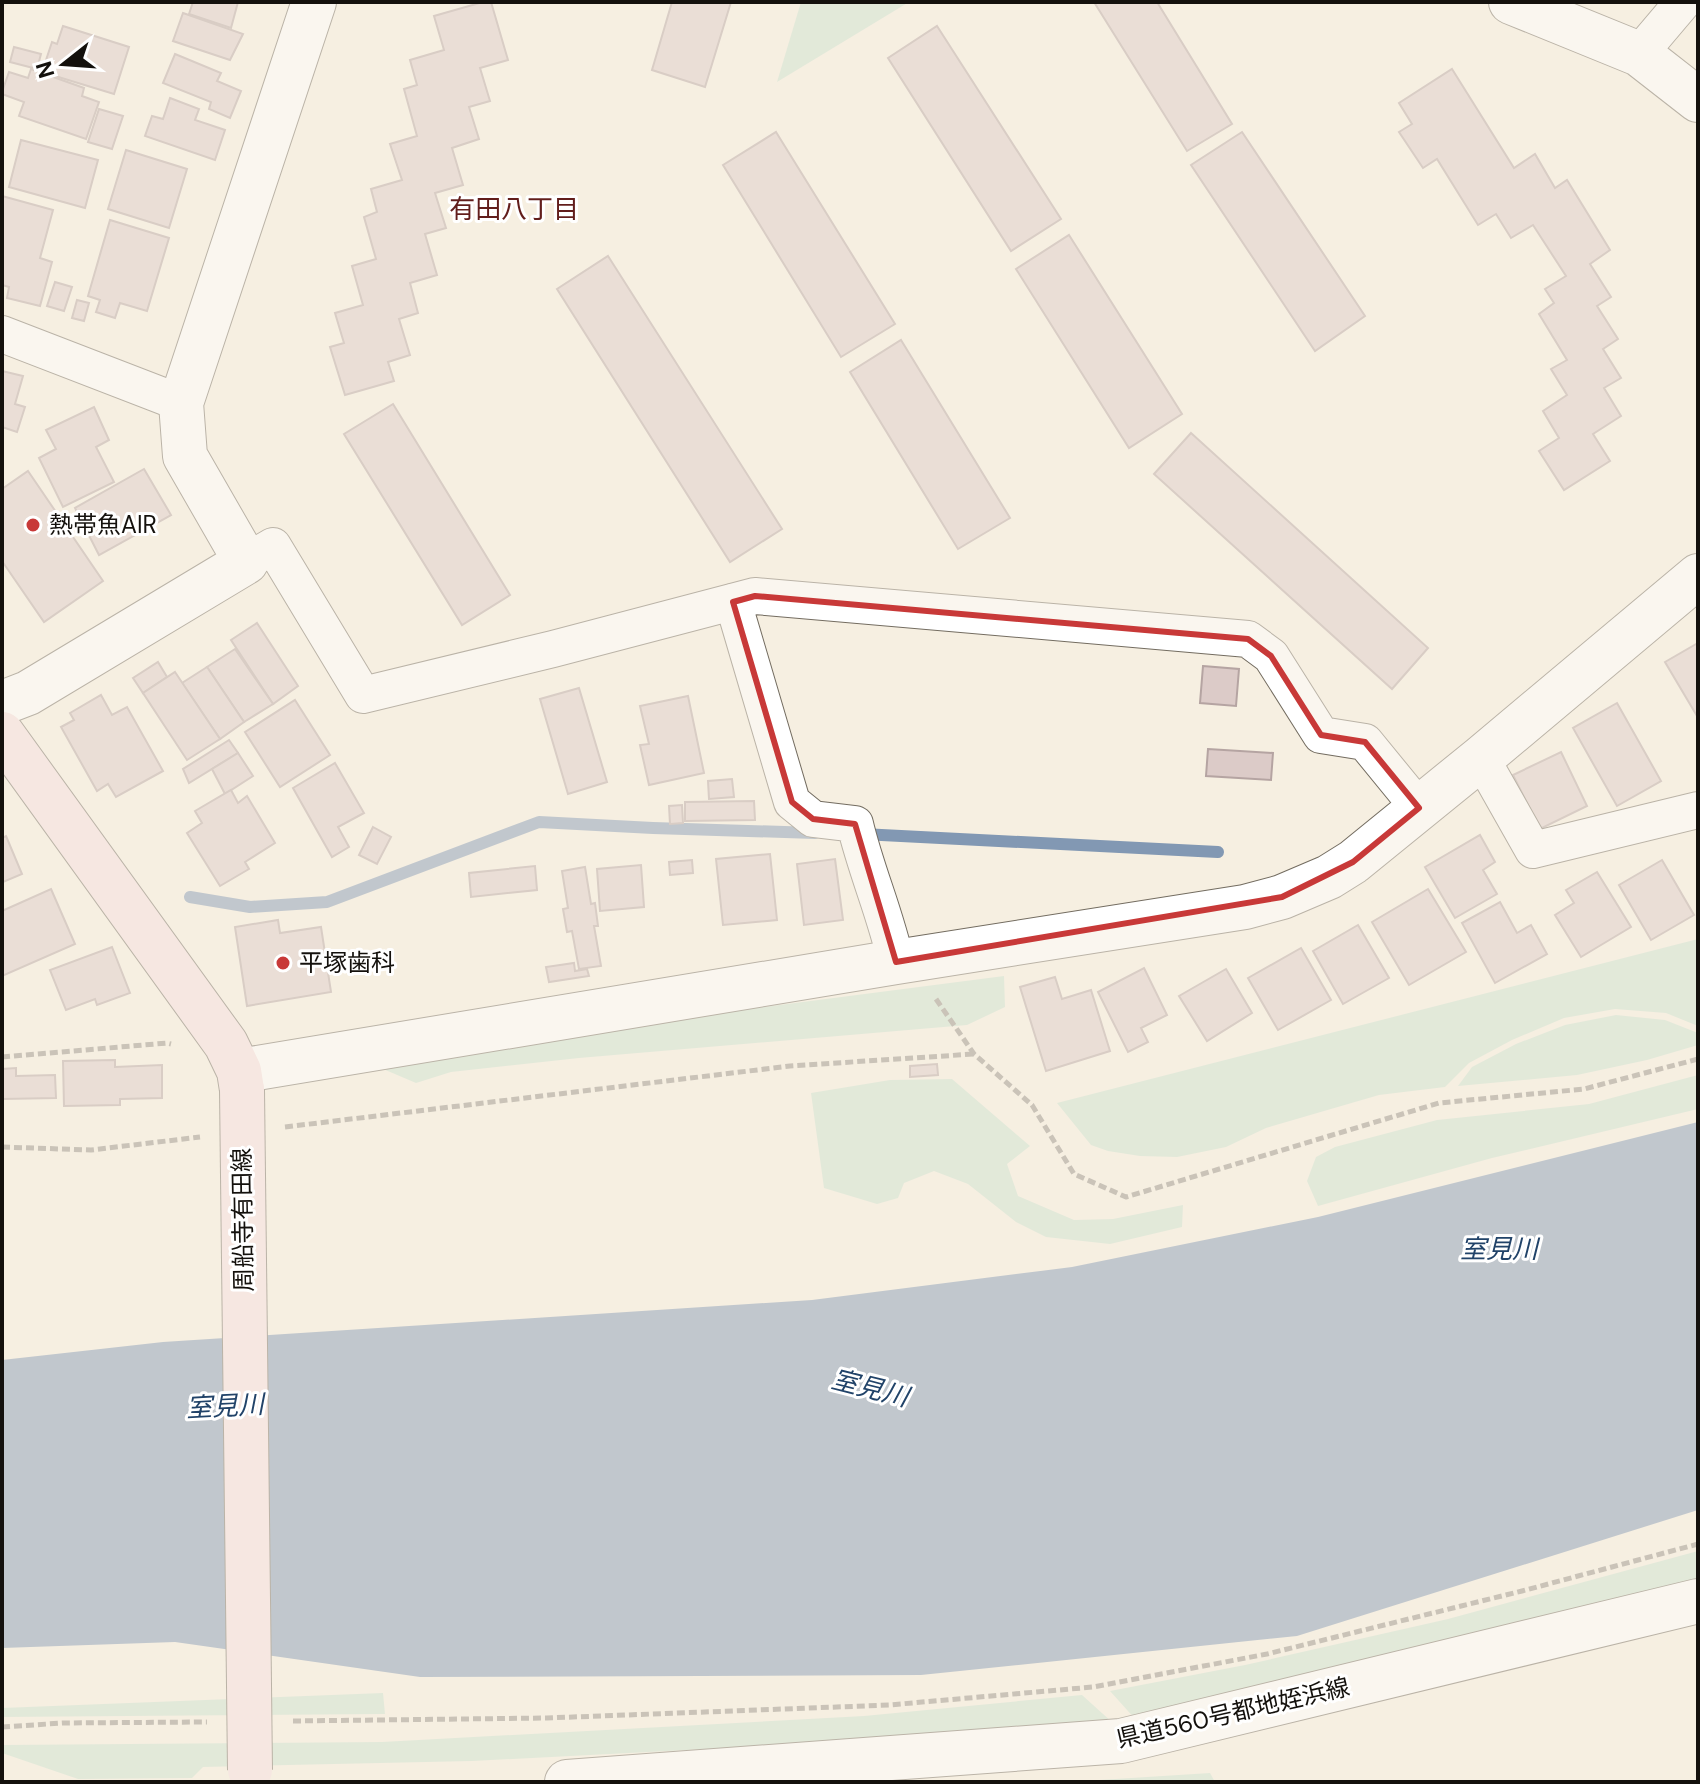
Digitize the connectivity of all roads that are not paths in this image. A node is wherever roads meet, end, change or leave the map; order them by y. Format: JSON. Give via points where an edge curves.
{"nodes":[{"id":1,"x":314,"y":2,"type":"edge"},
{"id":2,"x":1511,"y":2,"type":"edge"},
{"id":3,"x":1683,"y":2,"type":"edge"},
{"id":4,"x":1639,"y":54,"type":"junction"},
{"id":5,"x":1698,"y":100,"type":"edge"},
{"id":6,"x":2,"y":334,"type":"edge"},
{"id":7,"x":181,"y":403,"type":"junction"},
{"id":8,"x":246,"y":562,"type":"junction"},
{"id":9,"x":1698,"y":576,"type":"edge"},
{"id":10,"x":733,"y":602,"type":"junction"},
{"id":11,"x":2,"y":703,"type":"edge"},
{"id":12,"x":2,"y":734,"type":"edge"},
{"id":13,"x":1481,"y":758,"type":"junction"},
{"id":14,"x":1419,"y":808,"type":"junction"},
{"id":15,"x":1698,"y":810,"type":"edge"},
{"id":16,"x":906,"y":960,"type":"junction"},
{"id":17,"x":241,"y":1080,"type":"junction"},
{"id":18,"x":1698,"y":1601,"type":"edge"},
{"id":19,"x":250,"y":1776,"type":"edge"},
{"id":20,"x":567,"y":1782,"type":"edge"}],
"edges":[{"from":1,"to":7,"type":"street"},
{"from":2,"to":4,"type":"street"},
{"from":3,"to":4,"type":"street"},
{"from":4,"to":5,"type":"street"},
{"from":6,"to":7,"type":"street"},
{"from":7,"to":8,"type":"street","via":[[185,456]]},
{"from":8,"to":10,"type":"street","via":[[273,546],[363,695]]},
{"from":8,"to":11,"type":"street","via":[[28,693]]},
{"from":9,"to":13,"type":"street"},
{"from":10,"to":14,"type":"street","via":[[755,596],[1248,639],[1271,656],[1321,735],[1365,742]]},
{"from":10,"to":16,"type":"street","via":[[792,802],[813,819],[858,838],[890,932]]},
{"from":12,"to":17,"type":"main road","name":"周船寺有田線","via":[[226,1044]]},
{"from":13,"to":14,"type":"street"},
{"from":13,"to":15,"type":"street","via":[[1533,850]]},
{"from":14,"to":16,"type":"street","via":[[1353,862],[1282,897]]},
{"from":16,"to":17,"type":"street"},
{"from":17,"to":19,"type":"main road","name":"周船寺有田線","bridge":true},
{"from":18,"to":20,"type":"street","name":"県道560号都地姪浜線","via":[[1121,1741]]}]}
